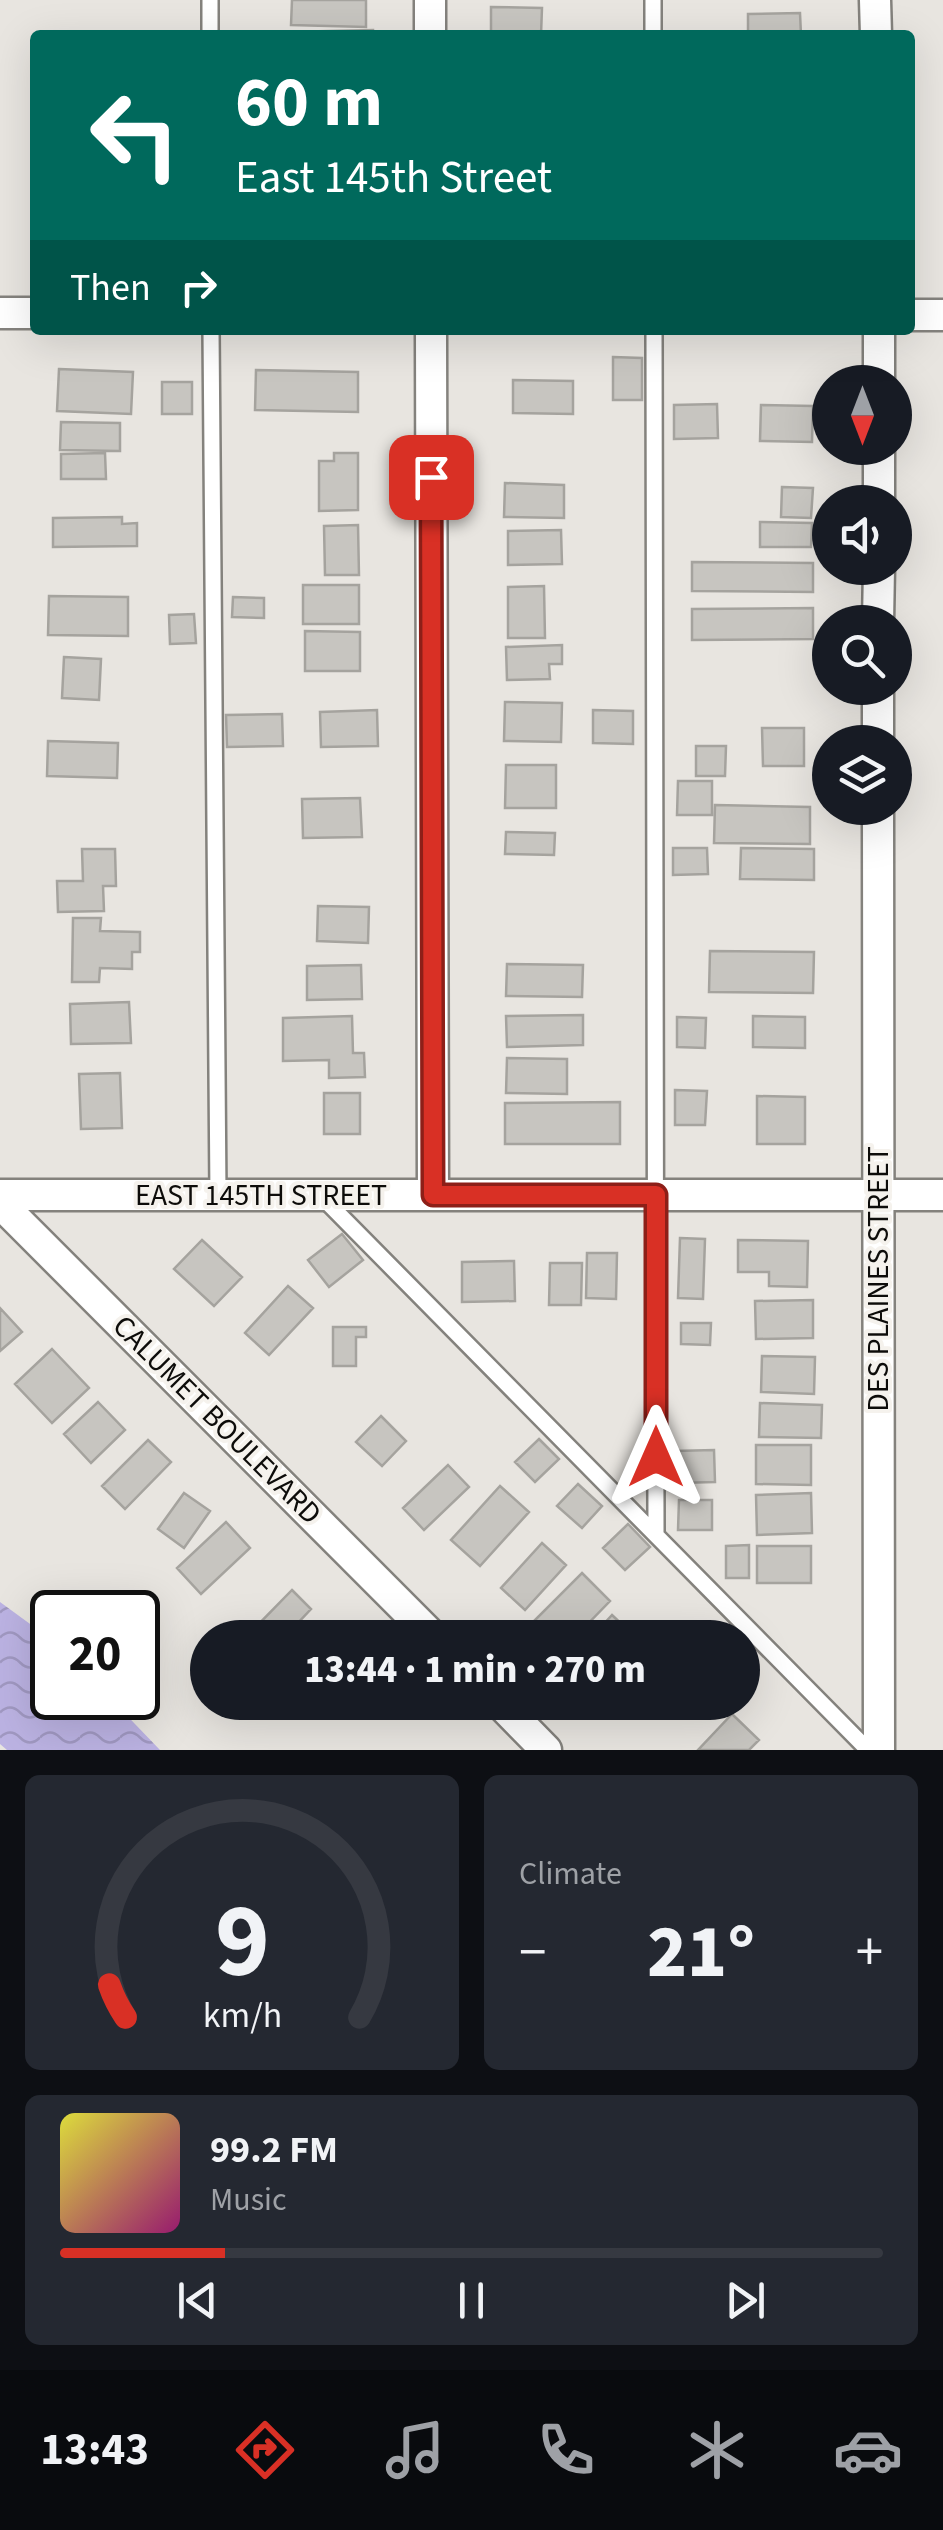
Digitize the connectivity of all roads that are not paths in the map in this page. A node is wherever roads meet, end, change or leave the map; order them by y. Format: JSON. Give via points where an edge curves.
{"nodes":[{"id":1,"x":210,"y":0,"type":"edge"},
{"id":2,"x":430,"y":0,"type":"edge"},
{"id":3,"x":654,"y":0,"type":"edge"},
{"id":4,"x":875,"y":0,"type":"edge"},
{"id":5,"x":210,"y":30,"type":"edge"},
{"id":6,"x":430,"y":30,"type":"edge"},
{"id":7,"x":654,"y":30,"type":"edge"},
{"id":8,"x":876,"y":30,"type":"edge"},
{"id":9,"x":0,"y":312,"type":"edge"},
{"id":10,"x":30,"y":313,"type":"edge"},
{"id":11,"x":915,"y":315,"type":"edge"},
{"id":12,"x":943,"y":315,"type":"edge"},
{"id":13,"x":212,"y":335,"type":"edge"},
{"id":14,"x":431,"y":335,"type":"edge"},
{"id":15,"x":654,"y":335,"type":"edge"},
{"id":16,"x":879,"y":335,"type":"edge"},
{"id":17,"x":879,"y":365,"type":"edge"},
{"id":18,"x":878,"y":825,"type":"edge"},
{"id":19,"x":0,"y":1195,"type":"edge"},
{"id":20,"x":218,"y":1195,"type":"junction"},
{"id":21,"x":320,"y":1195,"type":"junction"},
{"id":22,"x":433,"y":1195,"type":"junction"},
{"id":23,"x":656,"y":1195,"type":"junction"},
{"id":24,"x":877,"y":1195,"type":"junction"},
{"id":25,"x":943,"y":1195,"type":"edge"},
{"id":26,"x":0,"y":1203,"type":"edge"},
{"id":27,"x":656,"y":1532,"type":"junction"},
{"id":28,"x":416,"y":1620,"type":"edge"},
{"id":29,"x":517,"y":1720,"type":"edge"},
{"id":30,"x":546,"y":1750,"type":"edge"},
{"id":31,"x":868,"y":1750,"type":"edge"},
{"id":32,"x":879,"y":1750,"type":"edge"}],
"edges":[{"from":1,"to":5,"type":"lane"},
{"from":2,"to":6,"type":"street"},
{"from":3,"to":7,"type":"lane"},
{"from":4,"to":8,"type":"street"},
{"from":9,"to":10,"type":"street"},
{"from":11,"to":12,"type":"street"},
{"from":13,"to":20,"type":"lane"},
{"from":14,"to":22,"type":"street"},
{"from":15,"to":23,"type":"lane"},
{"from":16,"to":17,"type":"street"},
{"from":18,"to":24,"type":"street","name":"DES PLAINES STREET"},
{"from":19,"to":20,"type":"street","name":"EAST 145TH STREET"},
{"from":20,"to":21,"type":"street","name":"EAST 145TH STREET"},
{"from":21,"to":22,"type":"street","name":"EAST 145TH STREET"},
{"from":21,"to":27,"type":"lane"},
{"from":22,"to":23,"type":"street","name":"EAST 145TH STREET"},
{"from":23,"to":24,"type":"street","name":"EAST 145TH STREET"},
{"from":23,"to":27,"type":"lane"},
{"from":24,"to":25,"type":"street","name":"EAST 145TH STREET"},
{"from":24,"to":32,"type":"street","name":"DES PLAINES STREET"},
{"from":26,"to":28,"type":"street","name":"CALUMET BOULEVARD"},
{"from":27,"to":31,"type":"lane"},
{"from":29,"to":30,"type":"street"}]}
